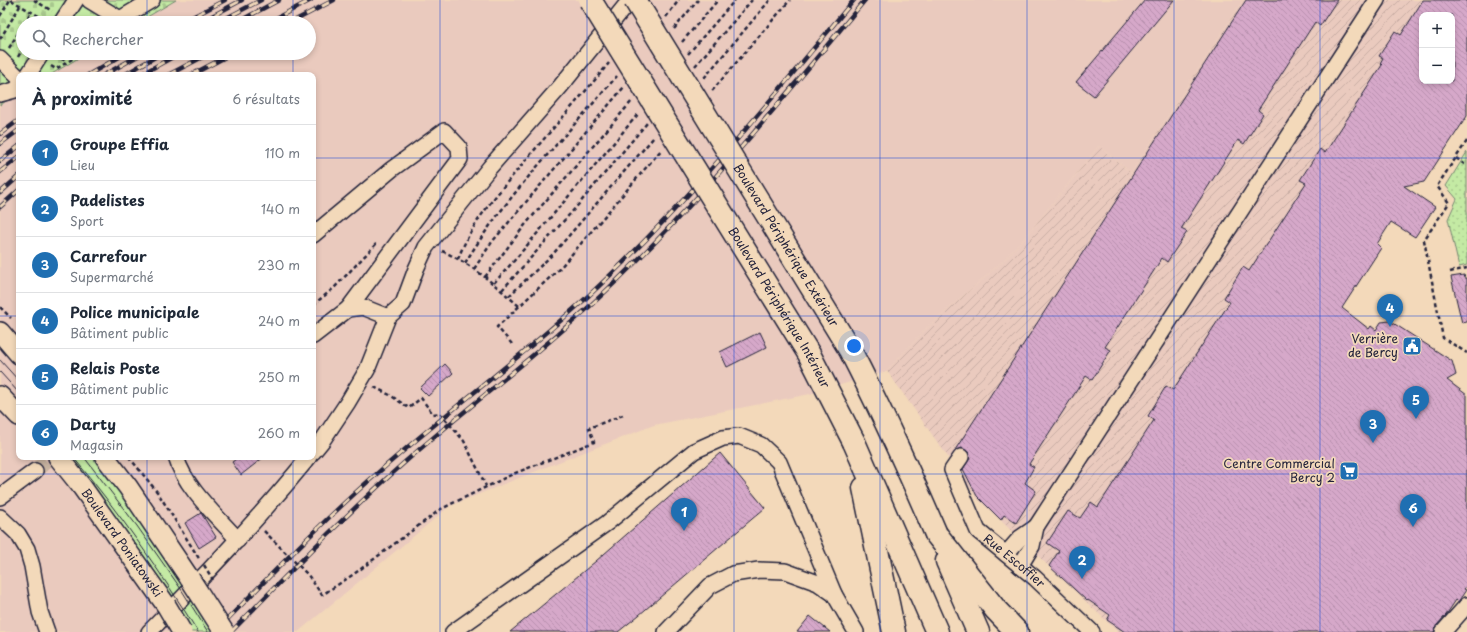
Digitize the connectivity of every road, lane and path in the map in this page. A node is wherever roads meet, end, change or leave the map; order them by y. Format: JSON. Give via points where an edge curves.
{"nodes":[{"id":1,"x":10,"y":0,"type":"edge"},
{"id":2,"x":34,"y":0,"type":"edge"},
{"id":3,"x":76,"y":0,"type":"edge"},
{"id":4,"x":89,"y":0,"type":"edge"},
{"id":5,"x":152,"y":0,"type":"edge"},
{"id":6,"x":590,"y":0,"type":"edge"},
{"id":7,"x":630,"y":0,"type":"edge"},
{"id":8,"x":635,"y":0,"type":"edge"},
{"id":9,"x":680,"y":0,"type":"edge"},
{"id":10,"x":698,"y":0,"type":"edge"},
{"id":11,"x":718,"y":0,"type":"edge"},
{"id":12,"x":735,"y":0,"type":"edge"},
{"id":13,"x":752,"y":0,"type":"edge"},
{"id":14,"x":770,"y":0,"type":"edge"},
{"id":15,"x":790,"y":0,"type":"edge"},
{"id":16,"x":1377,"y":0,"type":"edge"},
{"id":17,"x":20,"y":6,"type":"junction"},
{"id":18,"x":31,"y":12,"type":"junction"},
{"id":19,"x":0,"y":16,"type":"edge"},
{"id":20,"x":29,"y":16,"type":"edge"},
{"id":21,"x":38,"y":16,"type":"edge"},
{"id":22,"x":55,"y":16,"type":"edge"},
{"id":23,"x":60,"y":16,"type":"edge"},
{"id":24,"x":115,"y":16,"type":"edge"},
{"id":25,"x":125,"y":16,"type":"edge"},
{"id":26,"x":665,"y":18,"type":"dead end"},
{"id":27,"x":670,"y":33,"type":"dead end"},
{"id":28,"x":16,"y":36,"type":"edge"},
{"id":29,"x":0,"y":39,"type":"edge"},
{"id":30,"x":679,"y":46,"type":"dead end"},
{"id":31,"x":4,"y":55,"type":"edge"},
{"id":32,"x":46,"y":60,"type":"edge"},
{"id":33,"x":51,"y":60,"type":"edge"},
{"id":34,"x":60,"y":60,"type":"edge"},
{"id":35,"x":70,"y":60,"type":"edge"},
{"id":36,"x":612,"y":60,"type":"dead end"},
{"id":37,"x":684,"y":60,"type":"dead end"},
{"id":38,"x":67,"y":62,"type":"junction"},
{"id":39,"x":693,"y":69,"type":"dead end"},
{"id":40,"x":621,"y":71,"type":"dead end"},
{"id":41,"x":32,"y":72,"type":"edge"},
{"id":42,"x":16,"y":73,"type":"edge"},
{"id":43,"x":629,"y":81,"type":"dead end"},
{"id":44,"x":701,"y":81,"type":"dead end"},
{"id":45,"x":16,"y":89,"type":"edge"},
{"id":46,"x":0,"y":94,"type":"edge"},
{"id":47,"x":709,"y":94,"type":"dead end"},
{"id":48,"x":634,"y":99,"type":"dead end"},
{"id":49,"x":642,"y":108,"type":"dead end"},
{"id":50,"x":652,"y":117,"type":"dead end"},
{"id":51,"x":657,"y":133,"type":"dead end"},
{"id":52,"x":1467,"y":141,"type":"edge"},
{"id":53,"x":665,"y":147,"type":"dead end"},
{"id":54,"x":1456,"y":158,"type":"junction"},
{"id":55,"x":1467,"y":166,"type":"edge"},
{"id":56,"x":316,"y":232,"type":"edge"},
{"id":57,"x":380,"y":239,"type":"dead end"},
{"id":58,"x":438,"y":249,"type":"dead end"},
{"id":59,"x":458,"y":259,"type":"junction"},
{"id":60,"x":465,"y":263,"type":"junction"},
{"id":61,"x":1467,"y":268,"type":"edge"},
{"id":62,"x":474,"y":269,"type":"junction"},
{"id":63,"x":1450,"y":272,"type":"dead end"},
{"id":64,"x":485,"y":277,"type":"junction"},
{"id":65,"x":494,"y":283,"type":"junction"},
{"id":66,"x":502,"y":290,"type":"junction"},
{"id":67,"x":509,"y":296,"type":"junction"},
{"id":68,"x":316,"y":303,"type":"edge"},
{"id":69,"x":519,"y":306,"type":"junction"},
{"id":70,"x":348,"y":309,"type":"junction"},
{"id":71,"x":388,"y":318,"type":"junction"},
{"id":72,"x":0,"y":332,"type":"edge"},
{"id":73,"x":316,"y":334,"type":"edge"},
{"id":74,"x":512,"y":344,"type":"dead end"},
{"id":75,"x":16,"y":351,"type":"edge"},
{"id":76,"x":1467,"y":352,"type":"edge"},
{"id":77,"x":361,"y":380,"type":"junction"},
{"id":78,"x":1,"y":397,"type":"edge"},
{"id":79,"x":16,"y":413,"type":"edge"},
{"id":80,"x":624,"y":415,"type":"dead end"},
{"id":81,"x":854,"y":442,"type":"junction"},
{"id":82,"x":316,"y":448,"type":"edge"},
{"id":83,"x":961,"y":457,"type":"dead end"},
{"id":84,"x":60,"y":460,"type":"edge"},
{"id":85,"x":107,"y":460,"type":"edge"},
{"id":86,"x":131,"y":460,"type":"edge"},
{"id":87,"x":177,"y":460,"type":"edge"},
{"id":88,"x":307,"y":460,"type":"edge"},
{"id":89,"x":35,"y":471,"type":"tunnel mouth"},
{"id":90,"x":486,"y":486,"type":"junction"},
{"id":91,"x":0,"y":497,"type":"edge"},
{"id":92,"x":0,"y":517,"type":"edge"},
{"id":93,"x":1036,"y":527,"type":"junction"},
{"id":94,"x":263,"y":530,"type":"dead end"},
{"id":95,"x":936,"y":534,"type":"junction"},
{"id":96,"x":238,"y":540,"type":"junction"},
{"id":97,"x":1006,"y":554,"type":"junction"},
{"id":98,"x":204,"y":565,"type":"dead end"},
{"id":99,"x":1020,"y":566,"type":"junction"},
{"id":100,"x":834,"y":594,"type":"junction"},
{"id":101,"x":1467,"y":605,"type":"edge"},
{"id":102,"x":935,"y":628,"type":"edge"},
{"id":103,"x":47,"y":632,"type":"edge"},
{"id":104,"x":149,"y":632,"type":"edge"},
{"id":105,"x":182,"y":632,"type":"edge"},
{"id":106,"x":224,"y":632,"type":"edge"},
{"id":107,"x":453,"y":632,"type":"edge"},
{"id":108,"x":666,"y":632,"type":"edge"},
{"id":109,"x":856,"y":632,"type":"edge"},
{"id":110,"x":894,"y":632,"type":"edge"},
{"id":111,"x":978,"y":632,"type":"edge"},
{"id":112,"x":1017,"y":632,"type":"edge"},
{"id":113,"x":1092,"y":632,"type":"edge"},
{"id":114,"x":1443,"y":632,"type":"edge"}],
"edges":[{"from":1,"to":17,"type":"path"},
{"from":1,"to":19,"type":"path"},
{"from":2,"to":22,"type":"path"},
{"from":3,"to":23,"type":"lane"},
{"from":4,"to":24,"type":"lane"},
{"from":5,"to":25,"type":"lane"},
{"from":6,"to":81,"type":"highway","name":"Boulevard Périphérique Intérieur","bridge":true,"via":[[809,354]]},
{"from":7,"to":71,"type":"lane","via":[[426,247],[403,304]]},
{"from":8,"to":95,"type":"highway","name":"Boulevard Périphérique Extérieur","bridge":true,"via":[[850,350],[898,446]]},
{"from":9,"to":26,"type":"path"},
{"from":10,"to":27,"type":"path"},
{"from":11,"to":30,"type":"path"},
{"from":12,"to":37,"type":"path"},
{"from":13,"to":39,"type":"path"},
{"from":14,"to":44,"type":"path"},
{"from":15,"to":47,"type":"path"},
{"from":16,"to":93,"type":"lane"},
{"from":17,"to":18,"type":"path"},
{"from":17,"to":29,"type":"path"},
{"from":18,"to":20,"type":"path"},
{"from":18,"to":21,"type":"path"},
{"from":28,"to":31,"type":"path"},
{"from":31,"to":42,"type":"lane"},
{"from":32,"to":41,"type":"lane"},
{"from":33,"to":38,"type":"path","via":[[56,69]]},
{"from":34,"to":38,"type":"path"},
{"from":35,"to":38,"type":"path"},
{"from":36,"to":59,"type":"path","via":[[498,193],[468,237]]},
{"from":40,"to":60,"type":"path","via":[[511,198]]},
{"from":43,"to":62,"type":"path","via":[[492,242]]},
{"from":45,"to":46,"type":"lane"},
{"from":48,"to":64,"type":"path","via":[[525,225]]},
{"from":49,"to":65,"type":"path"},
{"from":50,"to":66,"type":"path"},
{"from":51,"to":67,"type":"path","via":[[553,254]]},
{"from":52,"to":54,"type":"path"},
{"from":53,"to":69,"type":"path","via":[[560,268]]},
{"from":54,"to":55,"type":"path"},
{"from":54,"to":76,"type":"path","via":[[1437,186],[1449,203],[1424,240],[1443,338]]},
{"from":56,"to":70,"type":"lane","via":[[392,169],[444,131],[459,146],[460,159]]},
{"from":57,"to":68,"type":"path","via":[[334,288]]},
{"from":58,"to":59,"type":"path"},
{"from":59,"to":60,"type":"path"},
{"from":60,"to":62,"type":"path"},
{"from":61,"to":63,"type":"path"},
{"from":62,"to":64,"type":"path"},
{"from":64,"to":65,"type":"path"},
{"from":65,"to":66,"type":"path"},
{"from":66,"to":67,"type":"path"},
{"from":67,"to":69,"type":"path"},
{"from":69,"to":74,"type":"path","via":[[497,327]]},
{"from":70,"to":71,"type":"lane","via":[[363,307]]},
{"from":70,"to":73,"type":"lane"},
{"from":71,"to":77,"type":"lane"},
{"from":72,"to":75,"type":"main road"},
{"from":77,"to":82,"type":"lane"},
{"from":77,"to":90,"type":"path","via":[[409,408],[421,398],[433,414],[440,413],[464,441]]},
{"from":78,"to":79,"type":"main road"},
{"from":80,"to":90,"type":"path","via":[[589,428],[594,442]]},
{"from":81,"to":102,"type":"highway","name":"Boulevard Périphérique Intérieur"},
{"from":81,"to":110,"type":"highway"},
{"from":83,"to":97,"type":"lane","name":"Rue Escoffier","via":[[952,470],[978,530]]},
{"from":84,"to":105,"type":"main road","name":"Boulevard Poniatowski","bridge":true,"via":[[82,486],[166,605]]},
{"from":85,"to":106,"type":"main road","bridge":true},
{"from":86,"to":98,"type":"path","via":[[158,493]]},
{"from":87,"to":96,"type":"lane","via":[[193,489]]},
{"from":88,"to":96,"type":"lane"},
{"from":89,"to":91,"type":"lane"},
{"from":90,"to":94,"type":"path","via":[[441,508],[322,595],[308,575]]},
{"from":92,"to":103,"type":"lane","via":[[18,534],[27,549],[40,612]]},
{"from":93,"to":97,"type":"lane","via":[[1020,538]]},
{"from":93,"to":99,"type":"lane","via":[[1032,546]]},
{"from":95,"to":111,"type":"highway","name":"Boulevard Périphérique Extérieur"},
{"from":95,"to":112,"type":"highway","via":[[996,610]]},
{"from":96,"to":104,"type":"lane"},
{"from":97,"to":99,"type":"lane","name":"Rue Escoffier"},
{"from":99,"to":113,"type":"lane","name":"Rue Escoffier"},
{"from":100,"to":107,"type":"lane","via":[[779,462],[761,445],[739,436],[723,438],[694,451],[607,522]]},
{"from":100,"to":108,"type":"lane","via":[[818,583],[786,571],[759,570],[733,574],[710,586]]},
{"from":100,"to":109,"type":"lane"},
{"from":101,"to":114,"type":"lane"}]}
